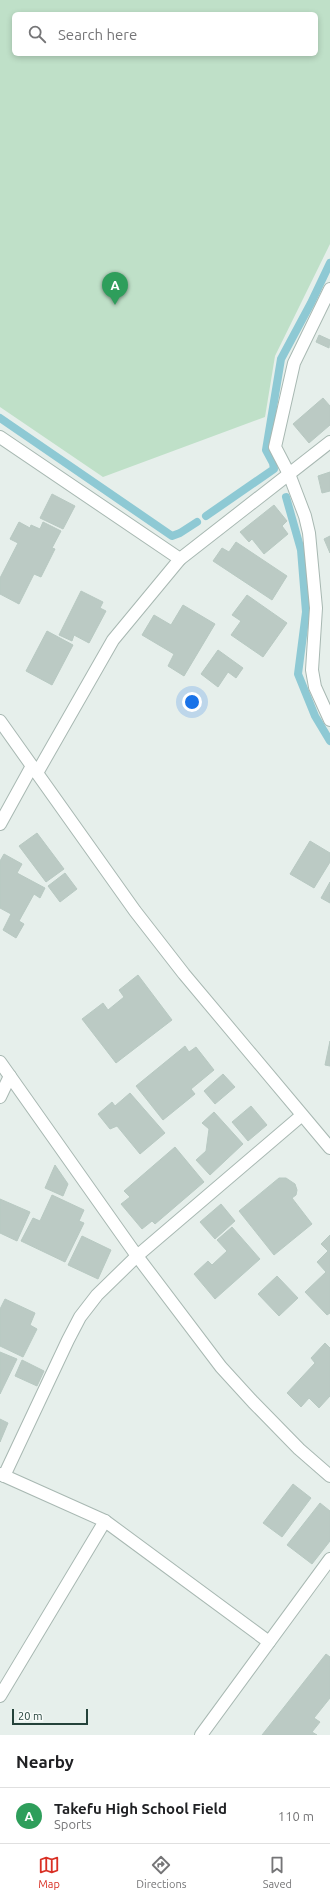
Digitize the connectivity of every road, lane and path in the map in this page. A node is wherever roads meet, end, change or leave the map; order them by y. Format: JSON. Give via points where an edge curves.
{"nodes":[{"id":1,"x":330,"y":289,"type":"edge"},
{"id":2,"x":0,"y":437,"type":"edge"},
{"id":3,"x":330,"y":442,"type":"edge"},
{"id":4,"x":289,"y":474,"type":"junction"},
{"id":5,"x":180,"y":560,"type":"junction"},
{"id":6,"x":330,"y":720,"type":"edge"},
{"id":7,"x":0,"y":721,"type":"edge"},
{"id":8,"x":35,"y":769,"type":"junction"},
{"id":9,"x":0,"y":824,"type":"edge"},
{"id":10,"x":0,"y":1062,"type":"edge"},
{"id":11,"x":10,"y":1076,"type":"junction"},
{"id":12,"x":0,"y":1097,"type":"edge"},
{"id":13,"x":301,"y":1116,"type":"junction"},
{"id":14,"x":330,"y":1148,"type":"edge"},
{"id":15,"x":137,"y":1256,"type":"junction"},
{"id":16,"x":2,"y":1475,"type":"edge"},
{"id":17,"x":330,"y":1476,"type":"edge"},
{"id":18,"x":105,"y":1521,"type":"junction"},
{"id":19,"x":330,"y":1559,"type":"edge"},
{"id":20,"x":269,"y":1642,"type":"junction"},
{"id":21,"x":0,"y":1696,"type":"edge"},
{"id":22,"x":201,"y":1735,"type":"edge"}],
"edges":[{"from":1,"to":4,"type":"street","via":[[292,371],[276,447]]},
{"from":2,"to":5,"type":"street"},
{"from":3,"to":4,"type":"street"},
{"from":4,"to":5,"type":"street"},
{"from":4,"to":6,"type":"street","via":[[309,533],[316,608],[312,670],[315,687]]},
{"from":5,"to":8,"type":"street","via":[[113,640]]},
{"from":7,"to":8,"type":"street"},
{"from":8,"to":9,"type":"street"},
{"from":8,"to":13,"type":"street","via":[[135,911]]},
{"from":10,"to":11,"type":"street"},
{"from":11,"to":12,"type":"street"},
{"from":11,"to":15,"type":"street"},
{"from":13,"to":14,"type":"street"},
{"from":13,"to":15,"type":"street"},
{"from":15,"to":16,"type":"street","via":[[97,1295],[80,1317]]},
{"from":15,"to":17,"type":"street","via":[[221,1367],[289,1438]]},
{"from":16,"to":18,"type":"street"},
{"from":18,"to":20,"type":"street"},
{"from":18,"to":21,"type":"street"},
{"from":19,"to":20,"type":"street"},
{"from":20,"to":22,"type":"street"}]}
